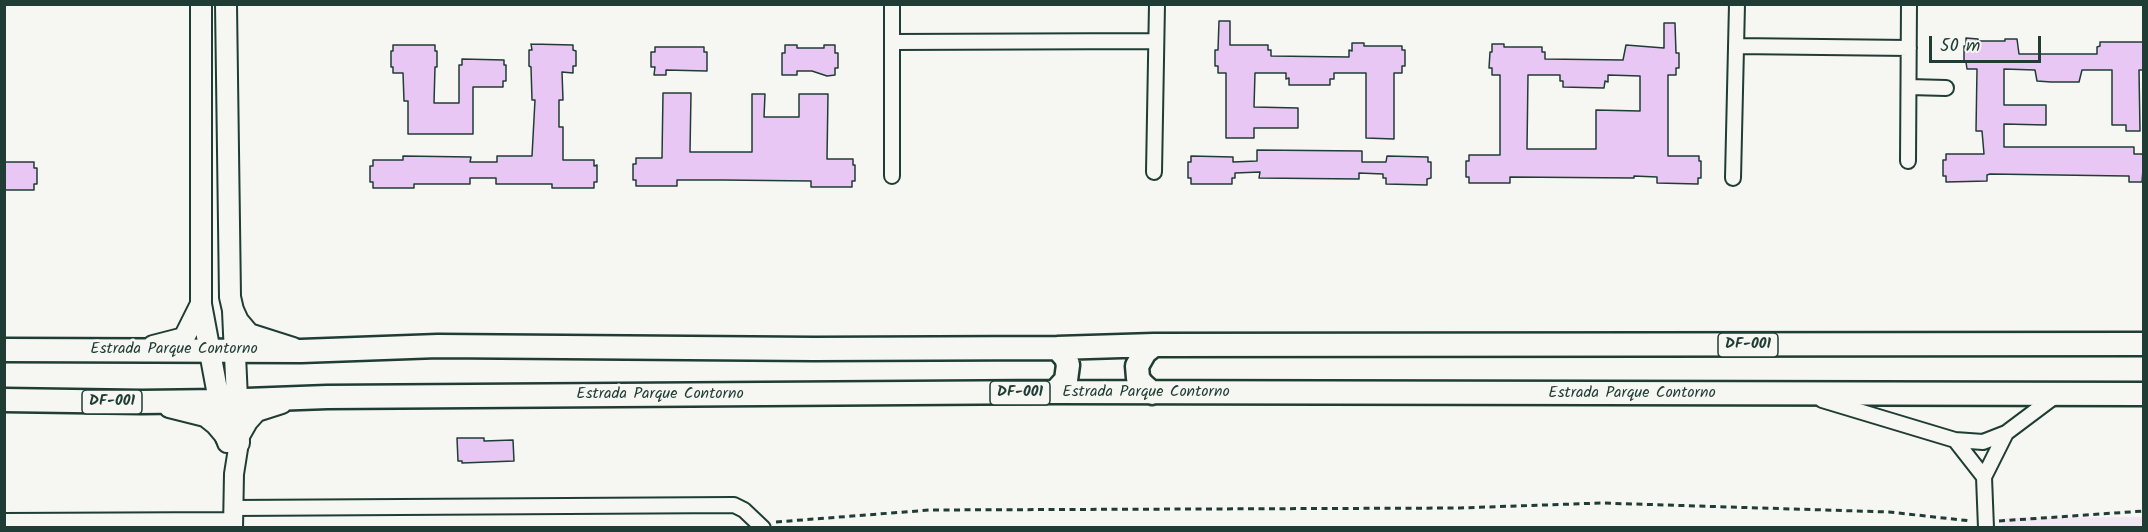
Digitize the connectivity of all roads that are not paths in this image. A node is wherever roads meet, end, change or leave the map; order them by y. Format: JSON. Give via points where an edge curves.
{"nodes":[{"id":1,"x":201,"y":4,"type":"edge"},
{"id":2,"x":226,"y":4,"type":"edge"},
{"id":3,"x":892,"y":4,"type":"edge"},
{"id":4,"x":1157,"y":4,"type":"edge"},
{"id":5,"x":1737,"y":4,"type":"edge"},
{"id":6,"x":1909,"y":4,"type":"edge"},
{"id":7,"x":1156,"y":41,"type":"junction"},
{"id":8,"x":893,"y":42,"type":"junction"},
{"id":9,"x":1736,"y":46,"type":"junction"},
{"id":10,"x":1908,"y":48,"type":"junction"},
{"id":11,"x":1909,"y":87,"type":"junction"},
{"id":12,"x":1946,"y":88,"type":"dead end"},
{"id":13,"x":1908,"y":161,"type":"dead end"},
{"id":14,"x":1154,"y":172,"type":"dead end"},
{"id":15,"x":892,"y":176,"type":"dead end"},
{"id":16,"x":1733,"y":178,"type":"dead end"},
{"id":17,"x":201,"y":304,"type":"junction"},
{"id":18,"x":233,"y":310,"type":"junction"},
{"id":19,"x":2144,"y":344,"type":"edge"},
{"id":20,"x":1154,"y":345,"type":"junction"},
{"id":21,"x":1057,"y":348,"type":"junction"},
{"id":22,"x":4,"y":350,"type":"edge"},
{"id":23,"x":139,"y":350,"type":"junction"},
{"id":24,"x":209,"y":350,"type":"junction"},
{"id":25,"x":234,"y":350,"type":"junction"},
{"id":26,"x":302,"y":351,"type":"junction"},
{"id":27,"x":1055,"y":392,"type":"junction"},
{"id":28,"x":1152,"y":393,"type":"junction"},
{"id":29,"x":2059,"y":393,"type":"junction"},
{"id":30,"x":1803,"y":394,"type":"junction"},
{"id":31,"x":2144,"y":394,"type":"edge"},
{"id":32,"x":302,"y":398,"type":"junction"},
{"id":33,"x":4,"y":400,"type":"edge"},
{"id":34,"x":228,"y":401,"type":"junction"},
{"id":35,"x":141,"y":402,"type":"junction"},
{"id":36,"x":2006,"y":433,"type":"junction"},
{"id":37,"x":1955,"y":440,"type":"junction"},
{"id":38,"x":233,"y":441,"type":"junction"},
{"id":39,"x":1984,"y":477,"type":"junction"},
{"id":40,"x":234,"y":519,"type":"edge"},
{"id":41,"x":4,"y":523,"type":"edge"},
{"id":42,"x":1986,"y":525,"type":"edge"},
{"id":43,"x":761,"y":526,"type":"edge"}],
"edges":[{"from":1,"to":17,"type":"main road"},
{"from":2,"to":18,"type":"main road"},
{"from":3,"to":8,"type":"street"},
{"from":4,"to":7,"type":"street"},
{"from":5,"to":9,"type":"street"},
{"from":6,"to":10,"type":"street"},
{"from":7,"to":8,"type":"street"},
{"from":7,"to":14,"type":"street"},
{"from":8,"to":15,"type":"street"},
{"from":9,"to":10,"type":"street"},
{"from":9,"to":16,"type":"street"},
{"from":10,"to":11,"type":"street"},
{"from":11,"to":12,"type":"street"},
{"from":11,"to":13,"type":"street"},
{"from":17,"to":23,"type":"main road","via":[[184,338]]},
{"from":17,"to":24,"type":"main road"},
{"from":18,"to":25,"type":"main road"},
{"from":18,"to":26,"type":"main road","via":[[249,334]]},
{"from":19,"to":20,"type":"highway","name":"Estrada Parque Contorno","number":"DF-001"},
{"from":20,"to":21,"type":"highway","name":"Estrada Parque Contorno","number":"DF-001"},
{"from":20,"to":28,"type":"highway","via":[[1137,366],[1138,378]]},
{"from":21,"to":26,"type":"highway","name":"Estrada Parque Contorno","number":"DF-001","via":[[438,346]]},
{"from":21,"to":27,"type":"highway","via":[[1068,365],[1066,380]]},
{"from":22,"to":23,"type":"highway","name":"Estrada Parque Contorno","number":"DF-001"},
{"from":23,"to":24,"type":"highway","name":"Estrada Parque Contorno","number":"DF-001"},
{"from":24,"to":25,"type":"highway","name":"Estrada Parque Contorno","number":"DF-001"},
{"from":24,"to":34,"type":"main road"},
{"from":25,"to":26,"type":"highway","name":"Estrada Parque Contorno","number":"DF-001"},
{"from":25,"to":34,"type":"main road"},
{"from":27,"to":28,"type":"highway","name":"Estrada Parque Contorno","number":"DF-001"},
{"from":27,"to":32,"type":"highway","name":"Estrada Parque Contorno","number":"DF-001"},
{"from":28,"to":30,"type":"highway","name":"Estrada Parque Contorno","number":"DF-001"},
{"from":29,"to":30,"type":"highway","name":"Estrada Parque Contorno","number":"DF-001"},
{"from":29,"to":31,"type":"highway","name":"Estrada Parque Contorno","number":"DF-001"},
{"from":29,"to":36,"type":"street"},
{"from":30,"to":37,"type":"street"},
{"from":32,"to":34,"type":"highway","name":"Estrada Parque Contorno","number":"DF-001"},
{"from":32,"to":38,"type":"street","via":[[257,412]]},
{"from":33,"to":35,"type":"highway","name":"Estrada Parque Contorno","number":"DF-001"},
{"from":34,"to":35,"type":"highway","name":"Estrada Parque Contorno","number":"DF-001"},
{"from":34,"to":38,"type":"main road"},
{"from":35,"to":38,"type":"street","via":[[205,417]]},
{"from":36,"to":37,"type":"street","via":[[1983,442]]},
{"from":36,"to":39,"type":"street"},
{"from":37,"to":39,"type":"street"},
{"from":38,"to":40,"type":"street"},
{"from":39,"to":42,"type":"street"},
{"from":40,"to":41,"type":"street"},
{"from":40,"to":43,"type":"street","via":[[734,505]]}]}
